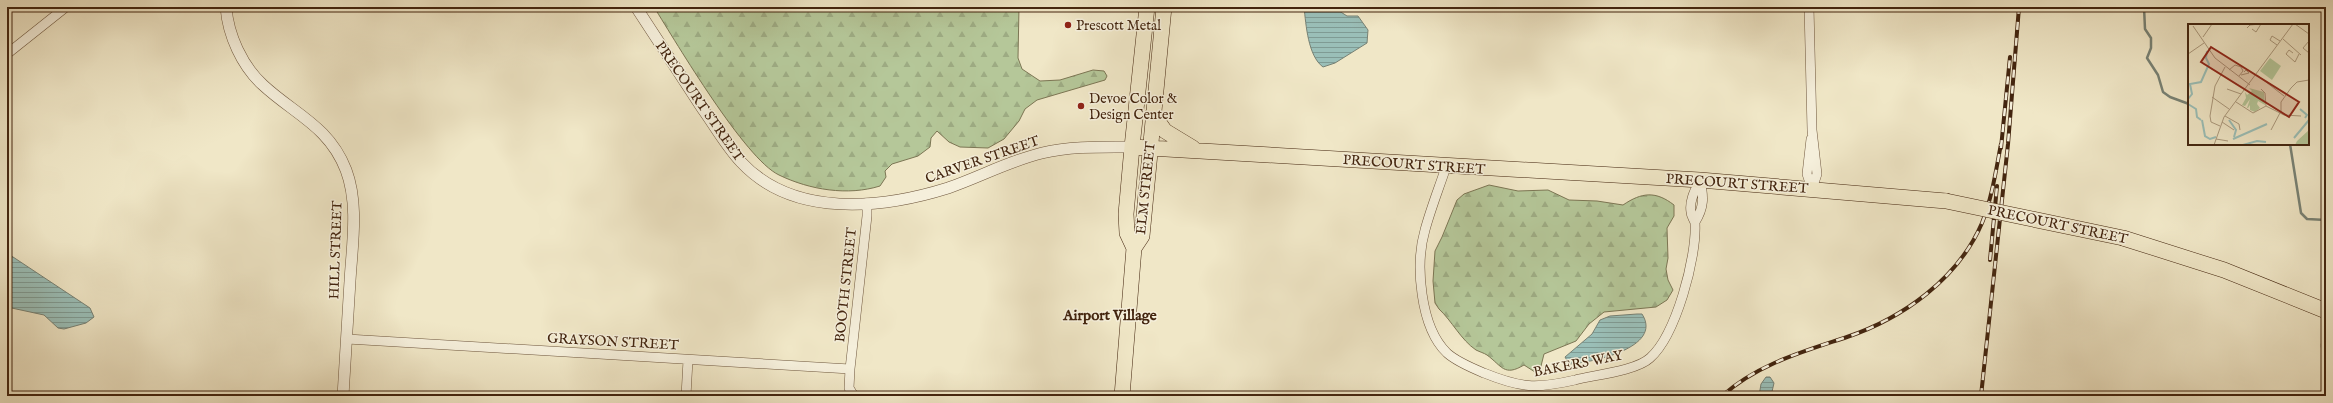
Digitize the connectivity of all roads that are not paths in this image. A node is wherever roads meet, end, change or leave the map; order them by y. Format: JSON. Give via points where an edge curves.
{"nodes":[{"id":1,"x":66,"y":7,"type":"edge"},
{"id":2,"x":226,"y":7,"type":"edge"},
{"id":3,"x":636,"y":7,"type":"edge"},
{"id":4,"x":1147,"y":7,"type":"edge"},
{"id":5,"x":1164,"y":7,"type":"edge"},
{"id":6,"x":1809,"y":7,"type":"edge"},
{"id":7,"x":7,"y":54,"type":"edge"},
{"id":8,"x":1153,"y":114,"type":"junction"},
{"id":9,"x":1132,"y":147,"type":"junction"},
{"id":10,"x":1149,"y":148,"type":"junction"},
{"id":11,"x":1199,"y":151,"type":"junction"},
{"id":12,"x":1446,"y":167,"type":"junction"},
{"id":13,"x":1700,"y":180,"type":"junction"},
{"id":14,"x":1812,"y":188,"type":"junction"},
{"id":15,"x":866,"y":202,"type":"junction"},
{"id":16,"x":1134,"y":248,"type":"junction"},
{"id":17,"x":2326,"y":311,"type":"edge"},
{"id":18,"x":347,"y":339,"type":"junction"},
{"id":19,"x":688,"y":360,"type":"junction"},
{"id":20,"x":850,"y":370,"type":"junction"},
{"id":21,"x":343,"y":396,"type":"edge"},
{"id":22,"x":686,"y":396,"type":"edge"},
{"id":23,"x":854,"y":396,"type":"edge"},
{"id":24,"x":1122,"y":396,"type":"edge"}],
"edges":[{"from":1,"to":7,"type":"street"},
{"from":2,"to":18,"type":"street","name":"HILL STREET","via":[[234,40],[252,73],[264,86],[316,126],[332,145],[346,170],[352,193],[353,214]]},
{"from":3,"to":15,"type":"street","name":"PRECOURT STREET","via":[[731,150],[749,170],[769,185],[804,200],[833,203]]},
{"from":4,"to":9,"type":"main road","name":"ELM STREET"},
{"from":5,"to":8,"type":"main road","name":"ELM STREET"},
{"from":6,"to":14,"type":"street","via":[[1812,130],[1817,174]]},
{"from":8,"to":10,"type":"main road","name":"ELM STREET"},
{"from":8,"to":11,"type":"main road","via":[[1161,127],[1171,136]]},
{"from":9,"to":10,"type":"main road","name":"PRECOURT STREET"},
{"from":9,"to":15,"type":"street","name":"CARVER STREET","via":[[1084,147],[1042,153],[923,195]]},
{"from":9,"to":16,"type":"main road","name":"ELM STREET","via":[[1127,233]]},
{"from":10,"to":11,"type":"main road","name":"PRECOURT STREET"},
{"from":10,"to":16,"type":"main road","name":"ELM STREET","via":[[1142,236]]},
{"from":11,"to":12,"type":"main road","name":"PRECOURT STREET"},
{"from":12,"to":13,"type":"main road","name":"PRECOURT STREET"},
{"from":12,"to":13,"type":"street","name":"BAKERS WAY","via":[[1424,230],[1422,248],[1423,296],[1429,324],[1433,335],[1448,354],[1475,369],[1516,384],[1552,385],[1633,366],[1650,359],[1664,340],[1682,298],[1695,222],[1701,212],[1704,195]]},
{"from":13,"to":14,"type":"main road","name":"PRECOURT STREET"},
{"from":14,"to":17,"type":"main road","name":"PRECOURT STREET","bridge":true,"via":[[1946,201],[2123,238],[2224,270]]},
{"from":15,"to":20,"type":"street","name":"BOOTH STREET","via":[[867,216]]},
{"from":16,"to":24,"type":"main road","name":"ELM STREET"},
{"from":18,"to":19,"type":"street","name":"GRAYSON STREET"},
{"from":18,"to":21,"type":"street","name":"HILL STREET"},
{"from":19,"to":20,"type":"street","name":"GRAYSON STREET"},
{"from":19,"to":22,"type":"street"},
{"from":20,"to":23,"type":"street","via":[[849,388]]}]}
